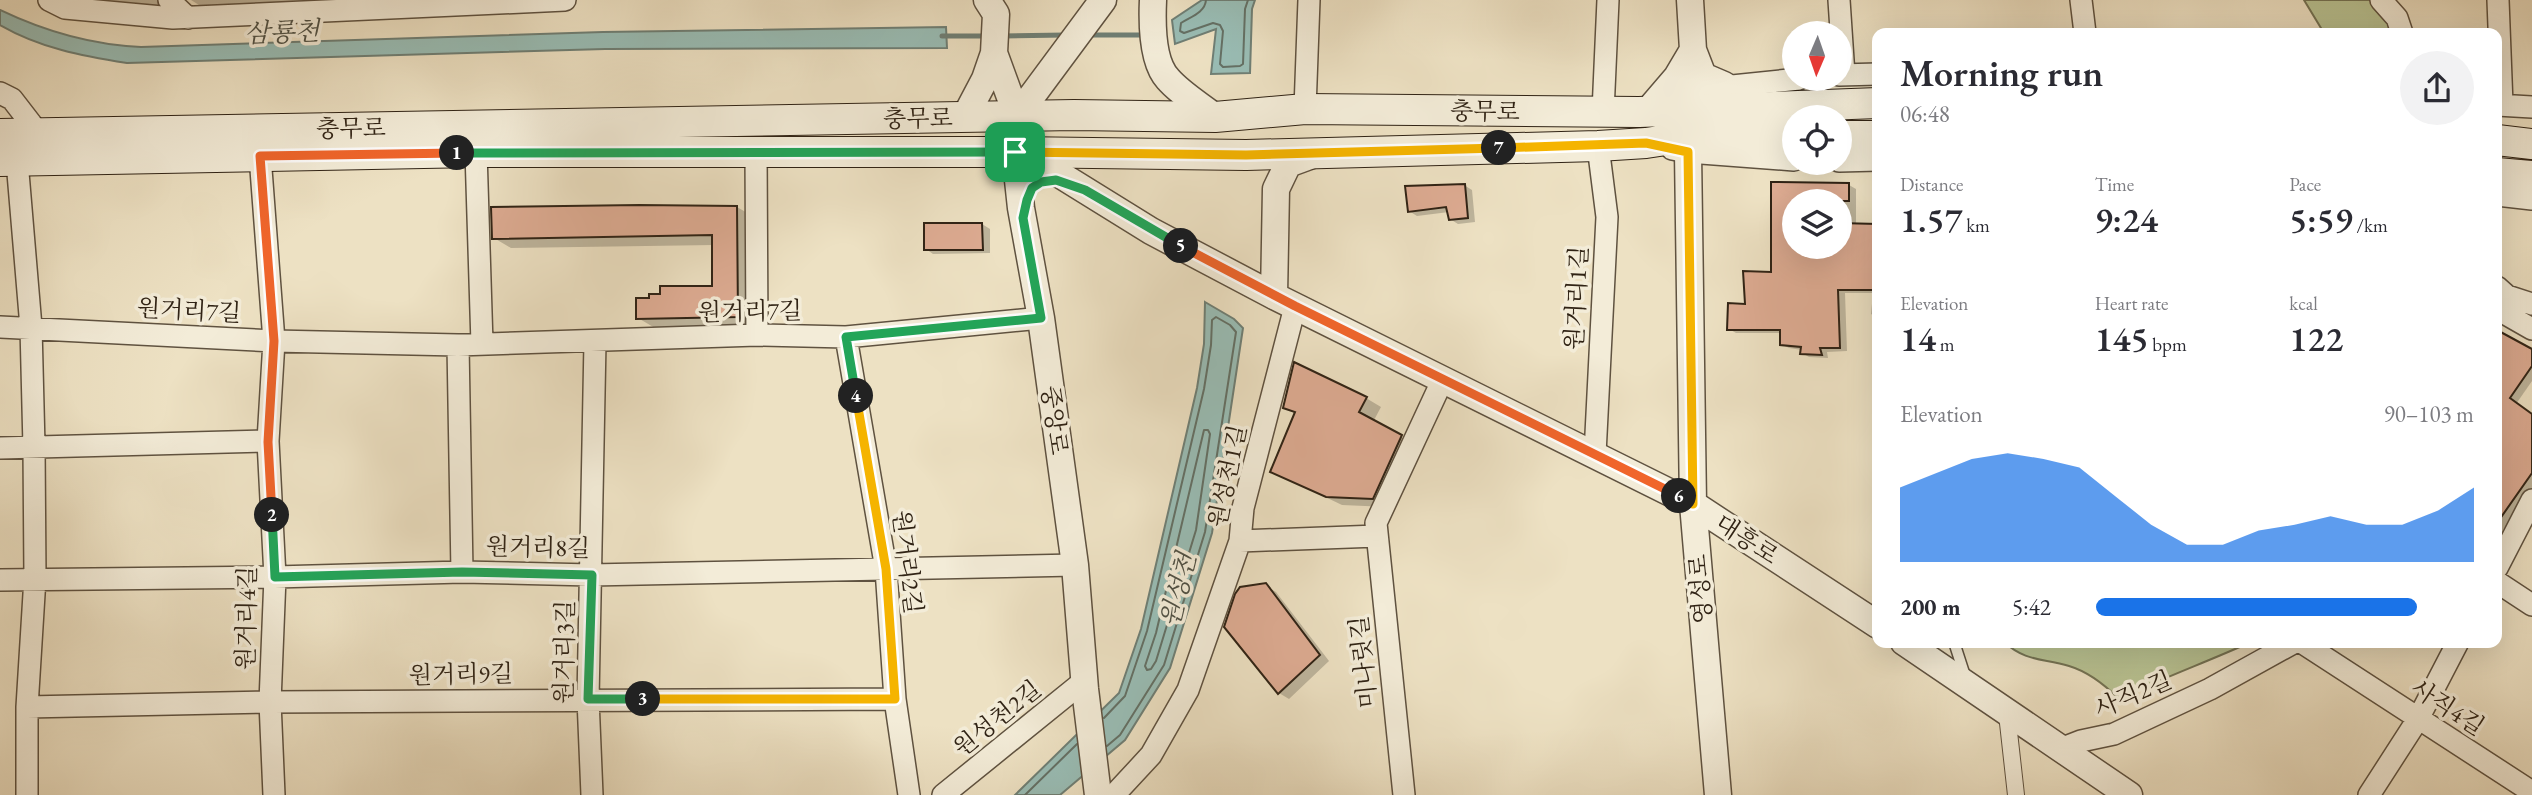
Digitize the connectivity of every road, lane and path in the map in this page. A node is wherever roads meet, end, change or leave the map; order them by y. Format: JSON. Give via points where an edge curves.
{"nodes":[{"id":1,"x":49,"y":0,"type":"edge"},
{"id":2,"x":169,"y":0,"type":"edge"},
{"id":3,"x":565,"y":0,"type":"edge"},
{"id":4,"x":1103,"y":0,"type":"edge"},
{"id":5,"x":1153,"y":0,"type":"edge"},
{"id":6,"x":1309,"y":0,"type":"edge"},
{"id":7,"x":1608,"y":0,"type":"edge"},
{"id":8,"x":1690,"y":0,"type":"edge"},
{"id":9,"x":1839,"y":0,"type":"edge"},
{"id":10,"x":2081,"y":0,"type":"edge"},
{"id":11,"x":2381,"y":0,"type":"edge"},
{"id":12,"x":2498,"y":0,"type":"edge"},
{"id":13,"x":397,"y":5,"type":"edge"},
{"id":14,"x":992,"y":7,"type":"edge"},
{"id":15,"x":188,"y":18,"type":"junction"},
{"id":16,"x":1840,"y":21,"type":"edge"},
{"id":17,"x":2084,"y":28,"type":"edge"},
{"id":18,"x":2400,"y":28,"type":"edge"},
{"id":19,"x":2499,"y":28,"type":"edge"},
{"id":20,"x":1693,"y":50,"type":"junction"},
{"id":21,"x":994,"y":53,"type":"junction"},
{"id":22,"x":1872,"y":74,"type":"edge"},
{"id":23,"x":1852,"y":75,"type":"edge"},
{"id":24,"x":1782,"y":80,"type":"edge"},
{"id":25,"x":1724,"y":85,"type":"junction"},
{"id":26,"x":0,"y":93,"type":"edge"},
{"id":27,"x":1872,"y":103,"type":"edge"},
{"id":28,"x":2502,"y":105,"type":"edge"},
{"id":29,"x":2532,"y":107,"type":"edge"},
{"id":30,"x":1306,"y":108,"type":"junction"},
{"id":31,"x":1646,"y":108,"type":"junction"},
{"id":32,"x":1604,"y":112,"type":"junction"},
{"id":33,"x":1017,"y":116,"type":"junction"},
{"id":34,"x":965,"y":117,"type":"junction"},
{"id":35,"x":1215,"y":117,"type":"junction"},
{"id":36,"x":0,"y":134,"type":"edge"},
{"id":37,"x":39,"y":134,"type":"junction"},
{"id":38,"x":1782,"y":135,"type":"edge"},
{"id":39,"x":1852,"y":136,"type":"edge"},
{"id":40,"x":1872,"y":136,"type":"edge"},
{"id":41,"x":2502,"y":141,"type":"edge"},
{"id":42,"x":1646,"y":143,"type":"junction"},
{"id":43,"x":2532,"y":144,"type":"edge"},
{"id":44,"x":1598,"y":146,"type":"junction"},
{"id":45,"x":476,"y":152,"type":"junction"},
{"id":46,"x":756,"y":152,"type":"junction"},
{"id":47,"x":1015,"y":152,"type":"junction"},
{"id":48,"x":1688,"y":152,"type":"junction"},
{"id":49,"x":1320,"y":153,"type":"junction"},
{"id":50,"x":260,"y":156,"type":"junction"},
{"id":51,"x":1782,"y":159,"type":"edge"},
{"id":52,"x":1872,"y":160,"type":"edge"},
{"id":53,"x":8,"y":161,"type":"edge"},
{"id":54,"x":1852,"y":161,"type":"edge"},
{"id":55,"x":2502,"y":173,"type":"edge"},
{"id":56,"x":2532,"y":176,"type":"edge"},
{"id":57,"x":1085,"y":190,"type":"junction"},
{"id":58,"x":2502,"y":196,"type":"edge"},
{"id":59,"x":2532,"y":199,"type":"edge"},
{"id":60,"x":1023,"y":218,"type":"junction"},
{"id":61,"x":2502,"y":292,"type":"edge"},
{"id":62,"x":1284,"y":301,"type":"junction"},
{"id":63,"x":2532,"y":304,"type":"edge"},
{"id":64,"x":2502,"y":312,"type":"edge"},
{"id":65,"x":1041,"y":318,"type":"junction"},
{"id":66,"x":0,"y":327,"type":"edge"},
{"id":67,"x":31,"y":327,"type":"junction"},
{"id":68,"x":2532,"y":329,"type":"edge"},
{"id":69,"x":757,"y":335,"type":"junction"},
{"id":70,"x":846,"y":337,"type":"junction"},
{"id":71,"x":274,"y":341,"type":"junction"},
{"id":72,"x":595,"y":342,"type":"junction"},
{"id":73,"x":482,"y":344,"type":"junction"},
{"id":74,"x":458,"y":345,"type":"junction"},
{"id":75,"x":1443,"y":379,"type":"junction"},
{"id":76,"x":268,"y":442,"type":"junction"},
{"id":77,"x":34,"y":447,"type":"junction"},
{"id":78,"x":0,"y":448,"type":"edge"},
{"id":79,"x":1595,"y":454,"type":"junction"},
{"id":80,"x":2532,"y":500,"type":"edge"},
{"id":81,"x":1693,"y":504,"type":"junction"},
{"id":82,"x":1376,"y":529,"type":"junction"},
{"id":83,"x":1240,"y":541,"type":"junction"},
{"id":84,"x":2502,"y":558,"type":"edge"},
{"id":85,"x":1074,"y":565,"type":"junction"},
{"id":86,"x":886,"y":569,"type":"junction"},
{"id":87,"x":462,"y":572,"type":"junction"},
{"id":88,"x":592,"y":575,"type":"junction"},
{"id":89,"x":275,"y":577,"type":"junction"},
{"id":90,"x":35,"y":578,"type":"junction"},
{"id":91,"x":0,"y":580,"type":"edge"},
{"id":92,"x":2502,"y":585,"type":"edge"},
{"id":93,"x":2532,"y":605,"type":"edge"},
{"id":94,"x":1872,"y":621,"type":"edge"},
{"id":95,"x":1913,"y":648,"type":"edge"},
{"id":96,"x":1956,"y":648,"type":"edge"},
{"id":97,"x":2284,"y":648,"type":"edge"},
{"id":98,"x":2310,"y":648,"type":"edge"},
{"id":99,"x":2455,"y":648,"type":"edge"},
{"id":100,"x":1084,"y":685,"type":"junction"},
{"id":101,"x":1968,"y":685,"type":"junction"},
{"id":102,"x":588,"y":699,"type":"junction"},
{"id":103,"x":895,"y":699,"type":"junction"},
{"id":104,"x":270,"y":702,"type":"junction"},
{"id":105,"x":27,"y":707,"type":"junction"},
{"id":106,"x":2007,"y":714,"type":"junction"},
{"id":107,"x":2418,"y":719,"type":"junction"},
{"id":108,"x":2063,"y":748,"type":"junction"},
{"id":109,"x":1103,"y":791,"type":"edge"},
{"id":110,"x":2532,"y":792,"type":"edge"},
{"id":111,"x":27,"y":795,"type":"edge"},
{"id":112,"x":274,"y":795,"type":"edge"},
{"id":113,"x":592,"y":795,"type":"edge"},
{"id":114,"x":909,"y":795,"type":"edge"},
{"id":115,"x":943,"y":795,"type":"edge"},
{"id":116,"x":1404,"y":795,"type":"edge"},
{"id":117,"x":1718,"y":795,"type":"edge"},
{"id":118,"x":2016,"y":795,"type":"edge"},
{"id":119,"x":2129,"y":795,"type":"edge"},
{"id":120,"x":2369,"y":795,"type":"edge"}],
"edges":[{"from":1,"to":15,"type":"street","via":[[65,8]]},
{"from":2,"to":15,"type":"street"},
{"from":3,"to":13,"type":"street"},
{"from":4,"to":33,"type":"street"},
{"from":5,"to":35,"type":"street","via":[[1152,26],[1161,68]]},
{"from":6,"to":30,"type":"street"},
{"from":7,"to":32,"type":"street"},
{"from":8,"to":20,"type":"street"},
{"from":9,"to":16,"type":"street"},
{"from":10,"to":17,"type":"street"},
{"from":11,"to":18,"type":"street"},
{"from":12,"to":19,"type":"street"},
{"from":13,"to":15,"type":"street"},
{"from":14,"to":21,"type":"street"},
{"from":20,"to":25,"type":"street","via":[[1703,76]]},
{"from":20,"to":31,"type":"street","via":[[1677,77]]},
{"from":21,"to":33,"type":"street"},
{"from":21,"to":34,"type":"street"},
{"from":22,"to":23,"type":"street"},
{"from":24,"to":25,"type":"street"},
{"from":25,"to":31,"type":"street","via":[[1693,90]]},
{"from":26,"to":37,"type":"street","via":[[12,99]]},
{"from":27,"to":31,"type":"main road","name":"충무로"},
{"from":28,"to":29,"type":"street"},
{"from":30,"to":32,"type":"main road","name":"충무로"},
{"from":30,"to":35,"type":"main road","name":"충무로"},
{"from":31,"to":32,"type":"main road","name":"충무로"},
{"from":33,"to":34,"type":"main road","name":"충무로"},
{"from":33,"to":35,"type":"main road","name":"충무로"},
{"from":33,"to":47,"type":"street","name":"중앙로"},
{"from":34,"to":37,"type":"main road","name":"충무로"},
{"from":36,"to":37,"type":"main road","name":"충무로"},
{"from":38,"to":42,"type":"main road","name":"충무로","via":[[1699,135]]},
{"from":39,"to":40,"type":"main road"},
{"from":41,"to":43,"type":"main road"},
{"from":42,"to":44,"type":"main road","name":"충무로"},
{"from":42,"to":48,"type":"street"},
{"from":44,"to":49,"type":"main road","name":"충무로"},
{"from":44,"to":79,"type":"street","name":"원거리1길","via":[[1607,216]]},
{"from":45,"to":46,"type":"main road","name":"충무로"},
{"from":45,"to":50,"type":"main road","name":"충무로"},
{"from":45,"to":73,"type":"street"},
{"from":46,"to":47,"type":"main road","name":"충무로"},
{"from":46,"to":69,"type":"street"},
{"from":47,"to":49,"type":"main road","name":"충무로"},
{"from":47,"to":57,"type":"street","name":"대흥로"},
{"from":47,"to":60,"type":"street","name":"중앙로"},
{"from":48,"to":51,"type":"street"},
{"from":48,"to":81,"type":"street","name":"영성로"},
{"from":49,"to":62,"type":"street","via":[[1288,164],[1276,190]]},
{"from":50,"to":53,"type":"main road","name":"충무로"},
{"from":50,"to":71,"type":"street","name":"원거리4길"},
{"from":52,"to":54,"type":"street"},
{"from":53,"to":67,"type":"street"},
{"from":55,"to":56,"type":"main road"},
{"from":57,"to":60,"type":"street","via":[[1056,180],[1041,182],[1032,188]]},
{"from":57,"to":62,"type":"street","name":"대흥로","via":[[1151,231]]},
{"from":58,"to":59,"type":"street"},
{"from":60,"to":65,"type":"street","name":"중앙로"},
{"from":61,"to":63,"type":"street"},
{"from":62,"to":75,"type":"street","name":"대흥로"},
{"from":62,"to":83,"type":"street","name":"원성천1길","via":[[1242,508]]},
{"from":64,"to":68,"type":"street"},
{"from":65,"to":70,"type":"street","name":"원거리7길"},
{"from":65,"to":85,"type":"street","name":"중앙로"},
{"from":66,"to":67,"type":"street","name":"원거리7길"},
{"from":67,"to":71,"type":"street","name":"원거리7길"},
{"from":67,"to":77,"type":"street"},
{"from":69,"to":70,"type":"street","name":"원거리7길"},
{"from":69,"to":72,"type":"street","name":"원거리7길"},
{"from":70,"to":86,"type":"street","name":"원거리2길"},
{"from":71,"to":74,"type":"street","name":"원거리7길"},
{"from":71,"to":76,"type":"street","name":"원거리4길"},
{"from":72,"to":73,"type":"street","name":"원거리7길"},
{"from":72,"to":88,"type":"street","name":"원거리3길"},
{"from":73,"to":74,"type":"street","name":"원거리7길"},
{"from":74,"to":87,"type":"street"},
{"from":75,"to":79,"type":"street","name":"대흥로"},
{"from":75,"to":82,"type":"street"},
{"from":76,"to":77,"type":"street"},
{"from":76,"to":89,"type":"street","name":"원거리4길"},
{"from":77,"to":78,"type":"street"},
{"from":77,"to":90,"type":"street"},
{"from":79,"to":81,"type":"street","name":"대흥로"},
{"from":80,"to":84,"type":"street"},
{"from":81,"to":94,"type":"street","name":"대흥로"},
{"from":81,"to":117,"type":"street","name":"영성로"},
{"from":82,"to":83,"type":"street"},
{"from":82,"to":116,"type":"street","name":"미나릿길"},
{"from":83,"to":109,"type":"street","name":"원성천1길","via":[[1188,690],[1151,755]]},
{"from":85,"to":86,"type":"street","name":"원거리8길"},
{"from":85,"to":100,"type":"street","name":"중앙로"},
{"from":86,"to":88,"type":"street","name":"원거리8길"},
{"from":86,"to":103,"type":"street","name":"원거리2길"},
{"from":87,"to":88,"type":"street","name":"원거리8길"},
{"from":87,"to":89,"type":"street","name":"원거리8길"},
{"from":88,"to":102,"type":"street","name":"원거리3길"},
{"from":89,"to":90,"type":"street","name":"원거리8길"},
{"from":89,"to":104,"type":"street","name":"원거리4길"},
{"from":90,"to":91,"type":"street","name":"원거리8길"},
{"from":90,"to":105,"type":"street"},
{"from":92,"to":93,"type":"street"},
{"from":95,"to":101,"type":"street"},
{"from":96,"to":101,"type":"lane"},
{"from":97,"to":108,"type":"street","name":"사직2길","via":[[2114,734]]},
{"from":98,"to":107,"type":"street","name":"사직4길"},
{"from":99,"to":107,"type":"street"},
{"from":100,"to":109,"type":"street","name":"중앙로"},
{"from":100,"to":115,"type":"street","name":"원성천2길"},
{"from":101,"to":106,"type":"street"},
{"from":102,"to":103,"type":"street","name":"원거리9길"},
{"from":102,"to":104,"type":"street","name":"원거리9길"},
{"from":102,"to":113,"type":"street","name":"원거리3길"},
{"from":103,"to":114,"type":"street","name":"원거리2길"},
{"from":104,"to":105,"type":"street","name":"원거리9길"},
{"from":104,"to":112,"type":"street","name":"원거리4길"},
{"from":105,"to":111,"type":"street"},
{"from":106,"to":108,"type":"street"},
{"from":106,"to":118,"type":"street"},
{"from":107,"to":110,"type":"street","name":"사직4길"},
{"from":107,"to":120,"type":"street"},
{"from":108,"to":119,"type":"street"}]}
